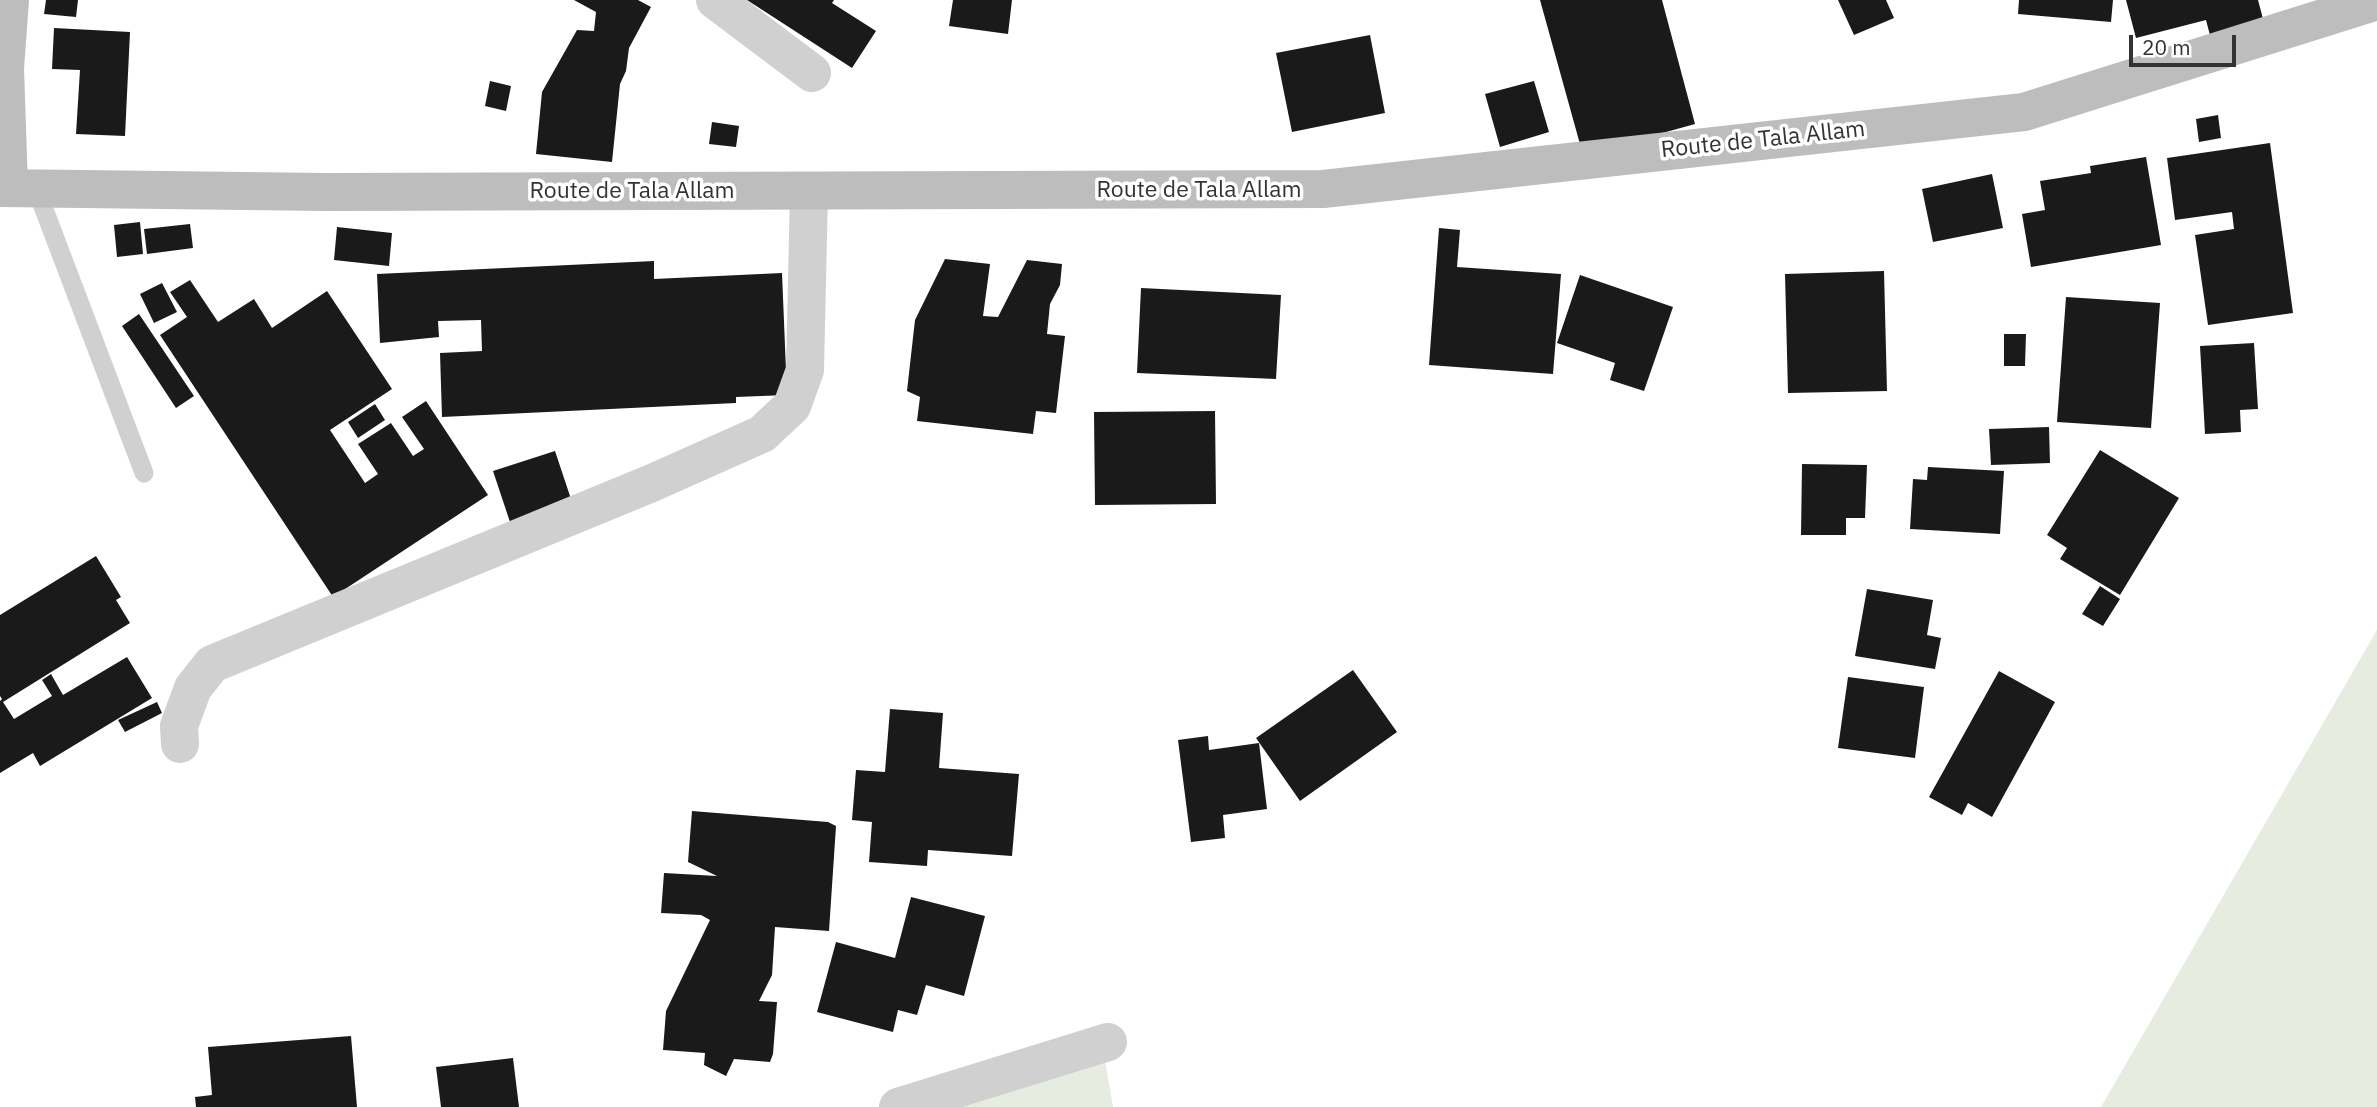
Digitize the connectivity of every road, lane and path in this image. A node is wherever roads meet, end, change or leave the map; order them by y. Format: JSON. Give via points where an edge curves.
{"nodes":[{"id":1,"x":9,"y":0,"type":"edge"},
{"id":2,"x":715,"y":0,"type":"edge"},
{"id":3,"x":2377,"y":1,"type":"edge"},
{"id":4,"x":812,"y":73,"type":"dead end"},
{"id":5,"x":15,"y":188,"type":"edge"},
{"id":6,"x":809,"y":191,"type":"junction"},
{"id":7,"x":144,"y":472,"type":"dead end"},
{"id":8,"x":180,"y":744,"type":"dead end"},
{"id":9,"x":1108,"y":1042,"type":"dead end"},
{"id":10,"x":898,"y":1107,"type":"edge"}],
"edges":[{"from":1,"to":5,"type":"main road","via":[[5,68]]},
{"from":2,"to":4,"type":"street"},
{"from":3,"to":6,"type":"main road","name":"Route de Tala Allam","via":[[2024,112],[1323,189]]},
{"from":5,"to":6,"type":"main road","name":"Route de Tala Allam"},
{"from":5,"to":7,"type":"lane"},
{"from":6,"to":8,"type":"street","via":[[805,370],[792,406],[762,434],[652,484],[212,664],[193,688],[179,726]]},
{"from":9,"to":10,"type":"street"}]}
